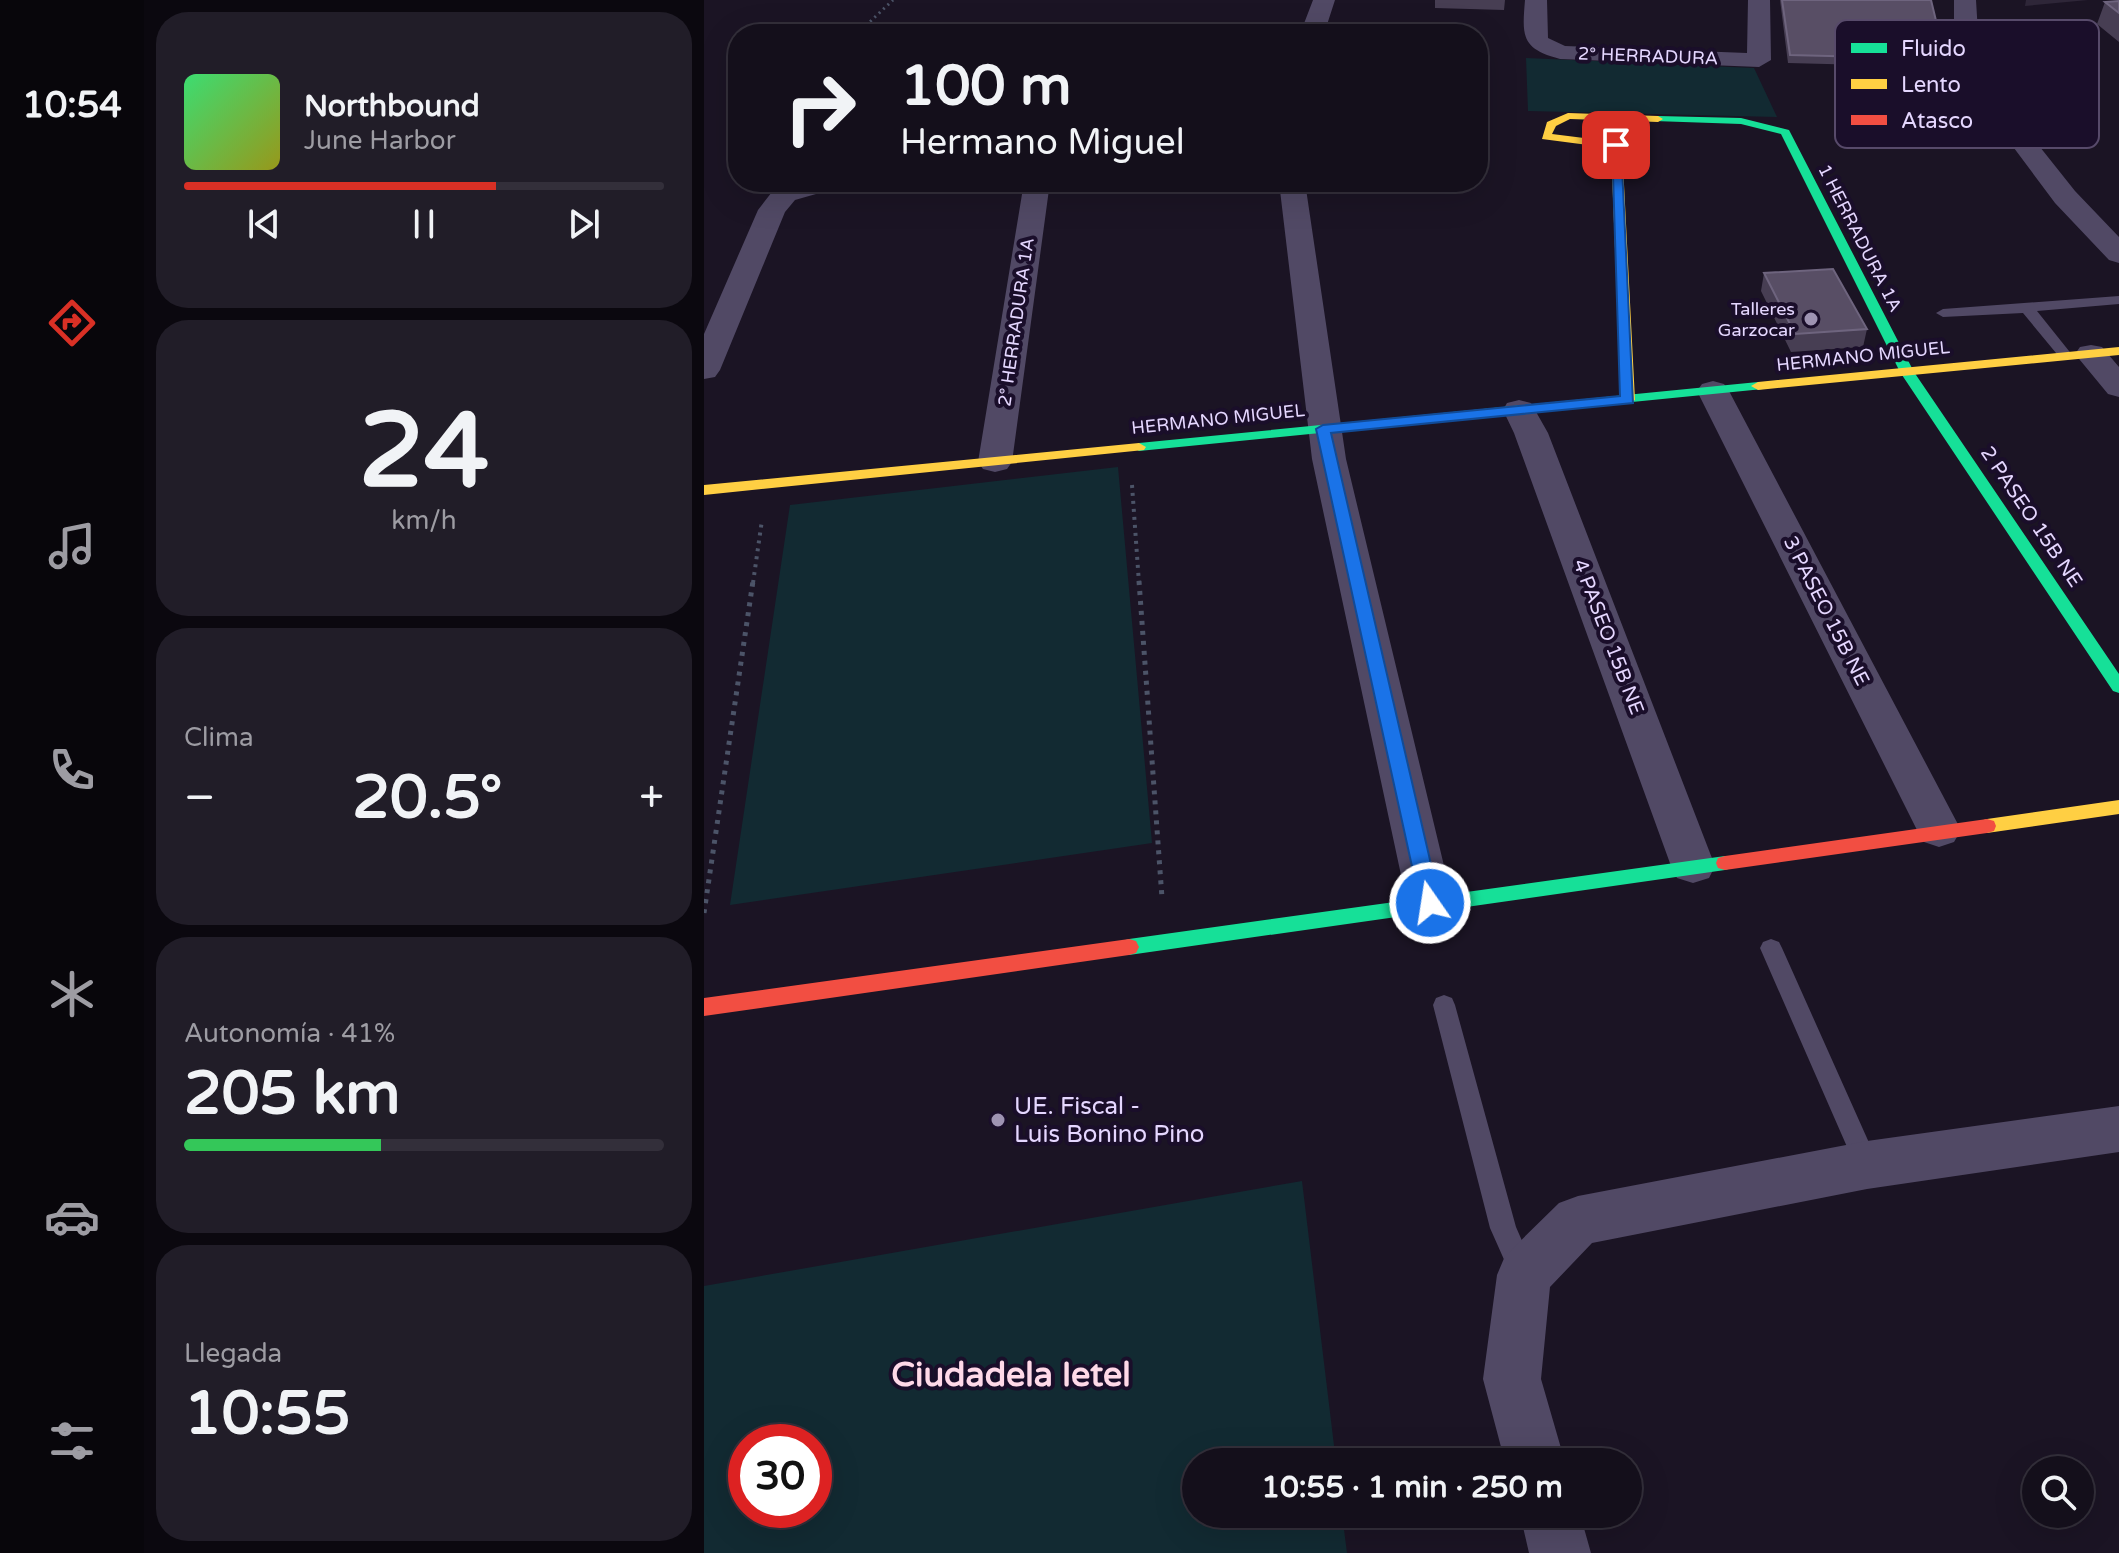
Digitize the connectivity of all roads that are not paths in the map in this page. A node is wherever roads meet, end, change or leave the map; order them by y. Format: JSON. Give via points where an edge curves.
{"nodes":[{"id":1,"x":1324,"y":0,"type":"edge"},
{"id":2,"x":1536,"y":0,"type":"edge"},
{"id":3,"x":1759,"y":0,"type":"edge"},
{"id":4,"x":1965,"y":0,"type":"edge"},
{"id":5,"x":1966,"y":20,"type":"edge"},
{"id":6,"x":1316,"y":24,"type":"edge"},
{"id":7,"x":2027,"y":148,"type":"edge"},
{"id":8,"x":793,"y":192,"type":"edge"},
{"id":9,"x":1036,"y":192,"type":"edge"},
{"id":10,"x":1293,"y":192,"type":"edge"},
{"id":11,"x":2119,"y":254,"type":"edge"},
{"id":12,"x":2119,"y":300,"type":"edge"},
{"id":13,"x":2027,"y":308,"type":"junction"},
{"id":14,"x":1943,"y":313,"type":"dead end"},
{"id":15,"x":2092,"y":354,"type":"edge"},
{"id":16,"x":704,"y":370,"type":"edge"},
{"id":17,"x":1907,"y":372,"type":"junction"},
{"id":18,"x":2119,"y":387,"type":"edge"},
{"id":19,"x":1713,"y":391,"type":"junction"},
{"id":20,"x":1628,"y":400,"type":"junction"},
{"id":21,"x":1519,"y":410,"type":"junction"},
{"id":22,"x":1323,"y":429,"type":"junction"},
{"id":23,"x":995,"y":462,"type":"junction"},
{"id":24,"x":704,"y":490,"type":"edge"},
{"id":25,"x":2119,"y":687,"type":"edge"},
{"id":26,"x":2119,"y":807,"type":"edge"},
{"id":27,"x":1939,"y":830,"type":"junction"},
{"id":28,"x":1693,"y":866,"type":"junction"},
{"id":29,"x":1430,"y":903,"type":"junction"},
{"id":30,"x":1771,"y":948,"type":"dead end"},
{"id":31,"x":1444,"y":1005,"type":"dead end"},
{"id":32,"x":704,"y":1007,"type":"edge"},
{"id":33,"x":2119,"y":1129,"type":"edge"},
{"id":34,"x":1867,"y":1165,"type":"junction"},
{"id":35,"x":1524,"y":1275,"type":"junction"},
{"id":36,"x":1531,"y":1448,"type":"edge"},
{"id":37,"x":1554,"y":1528,"type":"edge"},
{"id":38,"x":1560,"y":1553,"type":"edge"}],
"edges":[{"from":1,"to":6,"type":"street"},
{"from":2,"to":3,"type":"street","name":"2° HERRADURA","via":[[1533,36],[1547,50],[1759,60]]},
{"from":4,"to":5,"type":"street"},
{"from":7,"to":11,"type":"street"},
{"from":8,"to":16,"type":"street","via":[[772,210]]},
{"from":9,"to":23,"type":"street","name":"2° HERRADURA 1A"},
{"from":10,"to":22,"type":"street"},
{"from":12,"to":13,"type":"lane"},
{"from":13,"to":14,"type":"lane"},
{"from":13,"to":15,"type":"lane"},
{"from":15,"to":17,"type":"street","name":"HERMANO MIGUEL"},
{"from":15,"to":18,"type":"street"},
{"from":17,"to":19,"type":"street","name":"HERMANO MIGUEL"},
{"from":17,"to":20,"type":"street","name":"1 HERRADURA 1A","via":[[1785,132],[1774,126],[1568,116],[1551,124],[1546,137],[1616,145]]},
{"from":17,"to":25,"type":"street","name":"2 PASEO 15B NE"},
{"from":19,"to":20,"type":"street","name":"HERMANO MIGUEL"},
{"from":19,"to":27,"type":"street","name":"3 PASEO 15B NE"},
{"from":20,"to":21,"type":"street","name":"HERMANO MIGUEL"},
{"from":21,"to":22,"type":"street","name":"HERMANO MIGUEL"},
{"from":21,"to":28,"type":"street","name":"4 PASEO 15B NE"},
{"from":22,"to":23,"type":"street","name":"HERMANO MIGUEL"},
{"from":22,"to":29,"type":"street"},
{"from":23,"to":24,"type":"street","name":"HERMANO MIGUEL"},
{"from":26,"to":27,"type":"street"},
{"from":27,"to":28,"type":"street"},
{"from":28,"to":29,"type":"street"},
{"from":29,"to":32,"type":"street"},
{"from":30,"to":34,"type":"lane"},
{"from":31,"to":35,"type":"lane","via":[[1503,1228]]},
{"from":33,"to":34,"type":"street"},
{"from":34,"to":35,"type":"street","via":[[1578,1221]]},
{"from":35,"to":36,"type":"street","via":[[1512,1379]]},
{"from":37,"to":38,"type":"street"}]}
